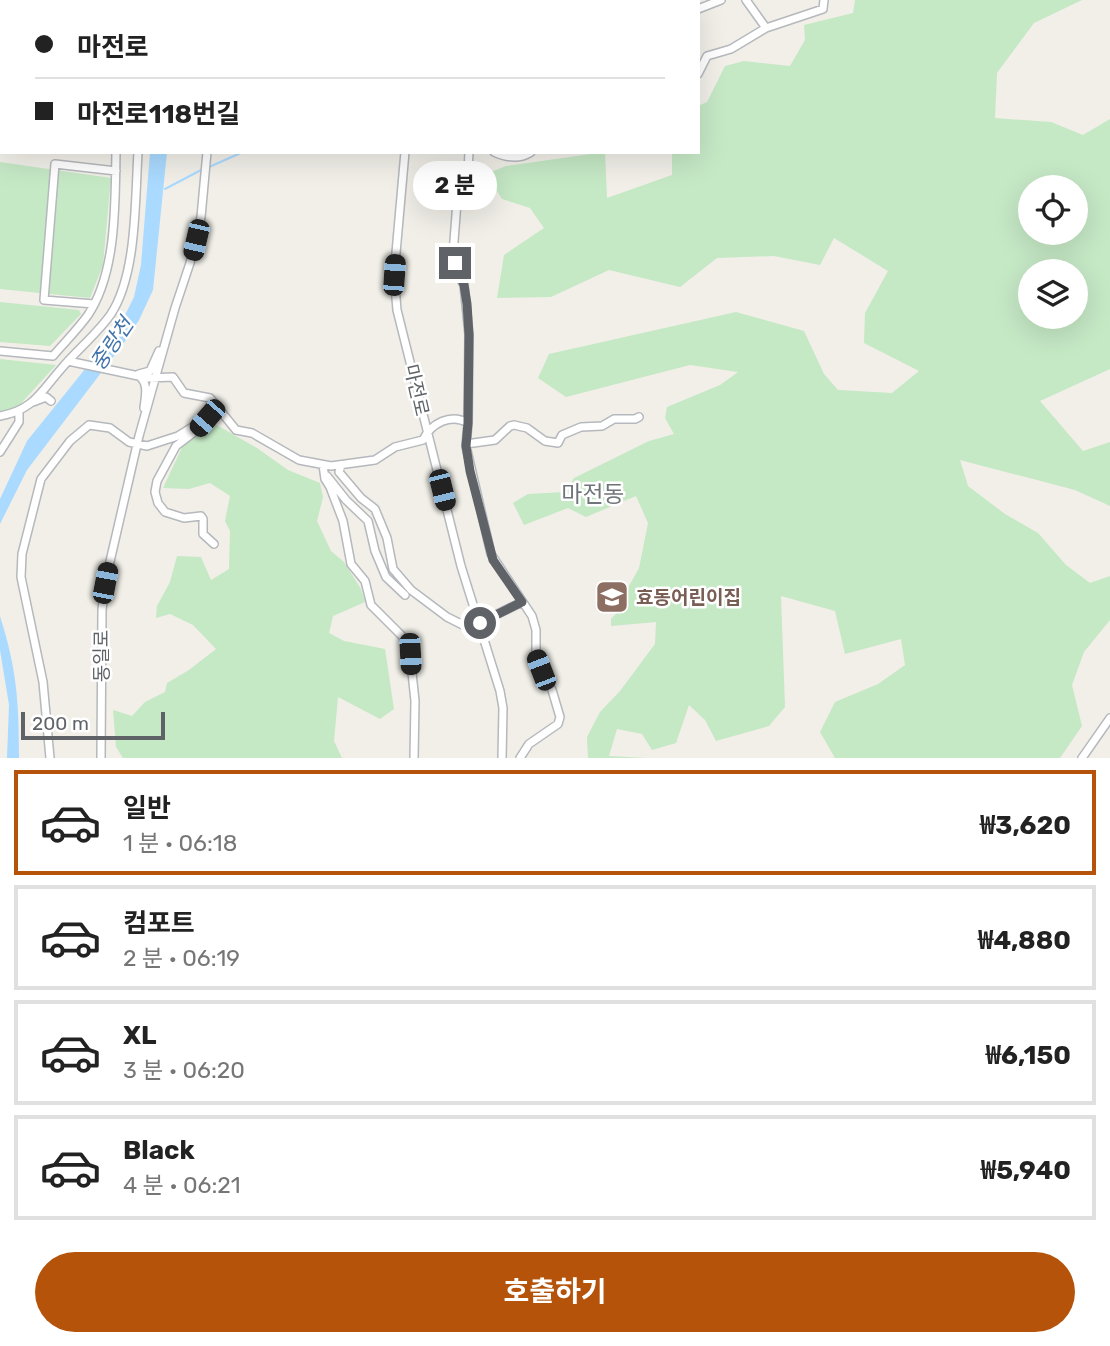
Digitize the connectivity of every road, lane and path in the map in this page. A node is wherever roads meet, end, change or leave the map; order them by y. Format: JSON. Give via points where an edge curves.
{"nodes":[{"id":1,"x":721,"y":0,"type":"edge"},
{"id":2,"x":746,"y":0,"type":"edge"},
{"id":3,"x":824,"y":0,"type":"edge"},
{"id":4,"x":700,"y":8,"type":"edge"},
{"id":5,"x":766,"y":28,"type":"junction"},
{"id":6,"x":700,"y":70,"type":"edge"},
{"id":7,"x":116,"y":154,"type":"edge"},
{"id":8,"x":138,"y":154,"type":"edge"},
{"id":9,"x":207,"y":154,"type":"edge"},
{"id":10,"x":405,"y":154,"type":"edge"},
{"id":11,"x":469,"y":154,"type":"edge"},
{"id":12,"x":500,"y":154,"type":"edge"},
{"id":13,"x":528,"y":154,"type":"edge"},
{"id":14,"x":116,"y":170,"type":"junction"},
{"id":15,"x":94,"y":304,"type":"junction"},
{"id":16,"x":167,"y":335,"type":"junction"},
{"id":17,"x":0,"y":351,"type":"edge"},
{"id":18,"x":71,"y":362,"type":"junction"},
{"id":19,"x":133,"y":374,"type":"junction"},
{"id":20,"x":155,"y":379,"type":"junction"},
{"id":21,"x":51,"y":401,"type":"dead end"},
{"id":22,"x":33,"y":402,"type":"junction"},
{"id":23,"x":19,"y":412,"type":"junction"},
{"id":24,"x":222,"y":413,"type":"junction"},
{"id":25,"x":0,"y":416,"type":"edge"},
{"id":26,"x":639,"y":417,"type":"dead end"},
{"id":27,"x":207,"y":418,"type":"junction"},
{"id":28,"x":144,"y":419,"type":"junction"},
{"id":29,"x":468,"y":423,"type":"junction"},
{"id":30,"x":427,"y":432,"type":"junction"},
{"id":31,"x":137,"y":444,"type":"junction"},
{"id":32,"x":466,"y":444,"type":"junction"},
{"id":33,"x":0,"y":452,"type":"edge"},
{"id":34,"x":341,"y":465,"type":"junction"},
{"id":35,"x":324,"y":469,"type":"junction"},
{"id":36,"x":214,"y":544,"type":"dead end"},
{"id":37,"x":405,"y":595,"type":"dead end"},
{"id":38,"x":522,"y":602,"type":"junction"},
{"id":39,"x":480,"y":623,"type":"junction"},
{"id":40,"x":483,"y":635,"type":"junction"},
{"id":41,"x":1110,"y":718,"type":"edge"},
{"id":42,"x":50,"y":758,"type":"edge"},
{"id":43,"x":101,"y":758,"type":"edge"},
{"id":44,"x":414,"y":758,"type":"edge"},
{"id":45,"x":502,"y":758,"type":"edge"},
{"id":46,"x":520,"y":758,"type":"edge"},
{"id":47,"x":1082,"y":758,"type":"edge"}],
"edges":[{"from":1,"to":4,"type":"street"},
{"from":2,"to":5,"type":"street"},
{"from":3,"to":5,"type":"street","via":[[823,9]]},
{"from":5,"to":6,"type":"street","via":[[748,41],[707,56]]},
{"from":7,"to":14,"type":"street"},
{"from":8,"to":18,"type":"street","via":[[132,259],[123,290],[112,312]]},
{"from":9,"to":16,"type":"street","via":[[190,263]]},
{"from":10,"to":30,"type":"street","name":"마전로","via":[[394,291]]},
{"from":11,"to":29,"type":"street","via":[[457,202],[453,254],[467,304]]},
{"from":12,"to":13,"type":"street","via":[[511,158]]},
{"from":14,"to":15,"type":"street","via":[[108,267]]},
{"from":14,"to":15,"type":"street","via":[[55,164],[44,300]]},
{"from":15,"to":17,"type":"street","via":[[53,356]]},
{"from":16,"to":19,"type":"street","via":[[150,371]]},
{"from":16,"to":20,"type":"street"},
{"from":18,"to":19,"type":"street"},
{"from":18,"to":22,"type":"street"},
{"from":19,"to":20,"type":"street"},
{"from":19,"to":28,"type":"street","via":[[145,383]]},
{"from":20,"to":24,"type":"street","via":[[173,377],[184,393],[210,398]]},
{"from":20,"to":28,"type":"street"},
{"from":21,"to":22,"type":"street","via":[[47,397]]},
{"from":22,"to":23,"type":"street"},
{"from":23,"to":25,"type":"street"},
{"from":23,"to":33,"type":"street","via":[[19,422]]},
{"from":24,"to":27,"type":"street"},
{"from":24,"to":35,"type":"street","via":[[236,430],[252,433]]},
{"from":26,"to":32,"type":"street","via":[[581,427],[562,435],[558,443],[514,425],[494,440]]},
{"from":27,"to":31,"type":"street","via":[[178,436],[147,446]]},
{"from":27,"to":36,"type":"street","via":[[176,446],[155,492],[161,509],[184,518],[201,516],[203,534]]},
{"from":28,"to":31,"type":"street","name":"동일로"},
{"from":29,"to":30,"type":"street","via":[[448,419]]},
{"from":29,"to":32,"type":"street"},
{"from":30,"to":34,"type":"street","via":[[423,440],[395,447],[375,460]]},
{"from":30,"to":39,"type":"street","name":"마전로"},
{"from":31,"to":42,"type":"street","via":[[110,428],[89,425],[41,479],[22,554],[21,577],[43,682]]},
{"from":31,"to":43,"type":"street","name":"동일로","via":[[105,583]]},
{"from":32,"to":38,"type":"street","via":[[491,554]]},
{"from":34,"to":35,"type":"street"},
{"from":34,"to":40,"type":"street","via":[[339,472],[345,481],[374,509],[387,538],[393,569],[429,604]]},
{"from":35,"to":37,"type":"street","via":[[368,521],[386,577]]},
{"from":35,"to":44,"type":"street","via":[[343,521],[351,564],[365,581],[371,605],[403,637],[410,654]]},
{"from":38,"to":39,"type":"street"},
{"from":38,"to":46,"type":"street","via":[[536,630],[536,655],[560,717]]},
{"from":39,"to":40,"type":"street","name":"마전로"},
{"from":40,"to":45,"type":"street","name":"마전로","via":[[503,708]]},
{"from":41,"to":47,"type":"street"}]}
